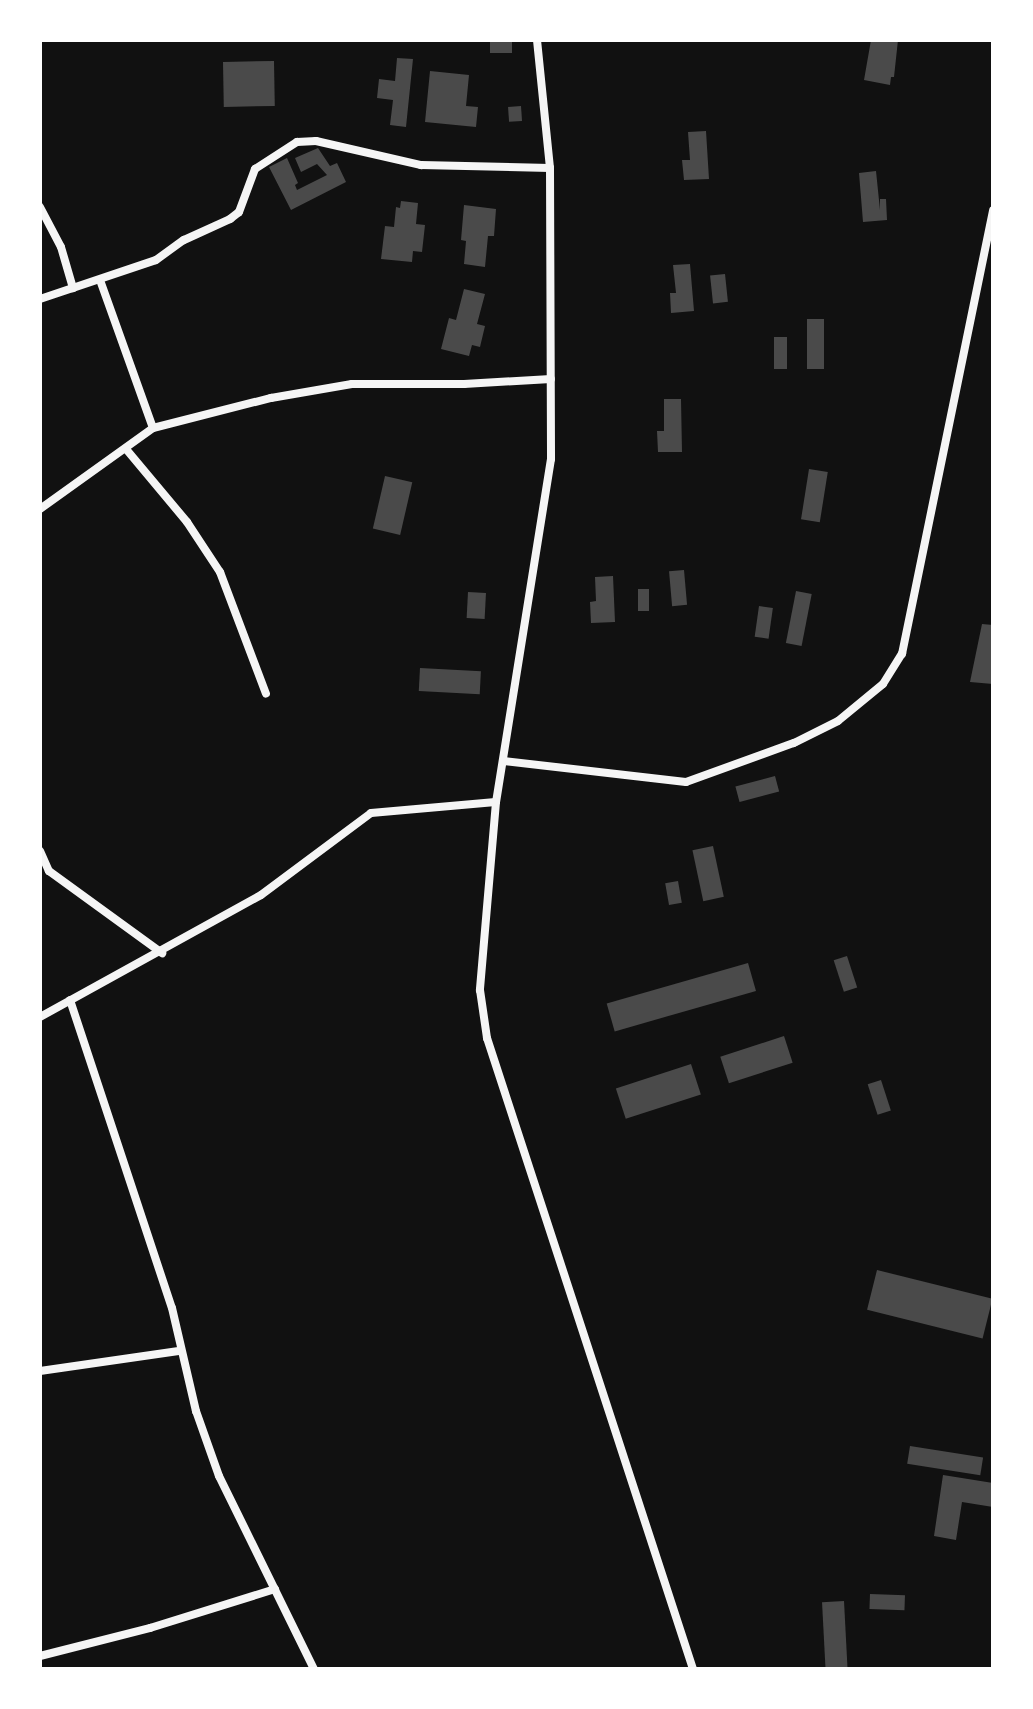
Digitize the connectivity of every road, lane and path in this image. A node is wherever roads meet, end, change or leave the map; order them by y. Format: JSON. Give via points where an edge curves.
{"nodes":[{"id":1,"x":537,"y":40,"type":"edge"},
{"id":2,"x":550,"y":168,"type":"junction"},
{"id":3,"x":40,"y":207,"type":"edge"},
{"id":4,"x":993,"y":210,"type":"edge"},
{"id":5,"x":100,"y":280,"type":"junction"},
{"id":6,"x":73,"y":288,"type":"junction"},
{"id":7,"x":40,"y":299,"type":"edge"},
{"id":8,"x":551,"y":379,"type":"junction"},
{"id":9,"x":153,"y":428,"type":"junction"},
{"id":10,"x":126,"y":449,"type":"junction"},
{"id":11,"x":40,"y":509,"type":"edge"},
{"id":12,"x":266,"y":694,"type":"dead end"},
{"id":13,"x":504,"y":761,"type":"junction"},
{"id":14,"x":496,"y":802,"type":"junction"},
{"id":15,"x":40,"y":851,"type":"edge"},
{"id":16,"x":45,"y":871,"type":"edge"},
{"id":17,"x":162,"y":953,"type":"junction"},
{"id":18,"x":70,"y":1000,"type":"junction"},
{"id":19,"x":40,"y":1017,"type":"edge"},
{"id":20,"x":179,"y":1351,"type":"junction"},
{"id":21,"x":40,"y":1371,"type":"edge"},
{"id":22,"x":275,"y":1589,"type":"junction"},
{"id":23,"x":40,"y":1656,"type":"edge"},
{"id":24,"x":314,"y":1669,"type":"edge"},
{"id":25,"x":693,"y":1669,"type":"edge"}],
"edges":[{"from":1,"to":2,"type":"street"},
{"from":2,"to":5,"type":"street","via":[[421,165],[316,141],[297,142],[255,169],[239,212],[230,219],[156,260]]},
{"from":2,"to":8,"type":"street"},
{"from":3,"to":6,"type":"street","via":[[61,247]]},
{"from":4,"to":13,"type":"street","via":[[902,654],[883,684],[838,721],[794,743],[686,782]]},
{"from":5,"to":6,"type":"street"},
{"from":5,"to":9,"type":"street"},
{"from":6,"to":7,"type":"street"},
{"from":8,"to":9,"type":"street","via":[[310,389]]},
{"from":8,"to":13,"type":"street","via":[[551,459]]},
{"from":9,"to":10,"type":"street"},
{"from":10,"to":11,"type":"street"},
{"from":10,"to":12,"type":"street","via":[[187,522],[220,572]]},
{"from":13,"to":14,"type":"street"},
{"from":14,"to":17,"type":"street","via":[[371,813],[261,895]]},
{"from":14,"to":25,"type":"street","via":[[480,990],[487,1038]]},
{"from":15,"to":16,"type":"street"},
{"from":16,"to":17,"type":"street"},
{"from":17,"to":18,"type":"street"},
{"from":18,"to":19,"type":"street"},
{"from":18,"to":20,"type":"street","via":[[167,1294]]},
{"from":20,"to":21,"type":"street"},
{"from":20,"to":22,"type":"street","via":[[219,1476]]},
{"from":22,"to":23,"type":"street"},
{"from":22,"to":24,"type":"street"}]}
